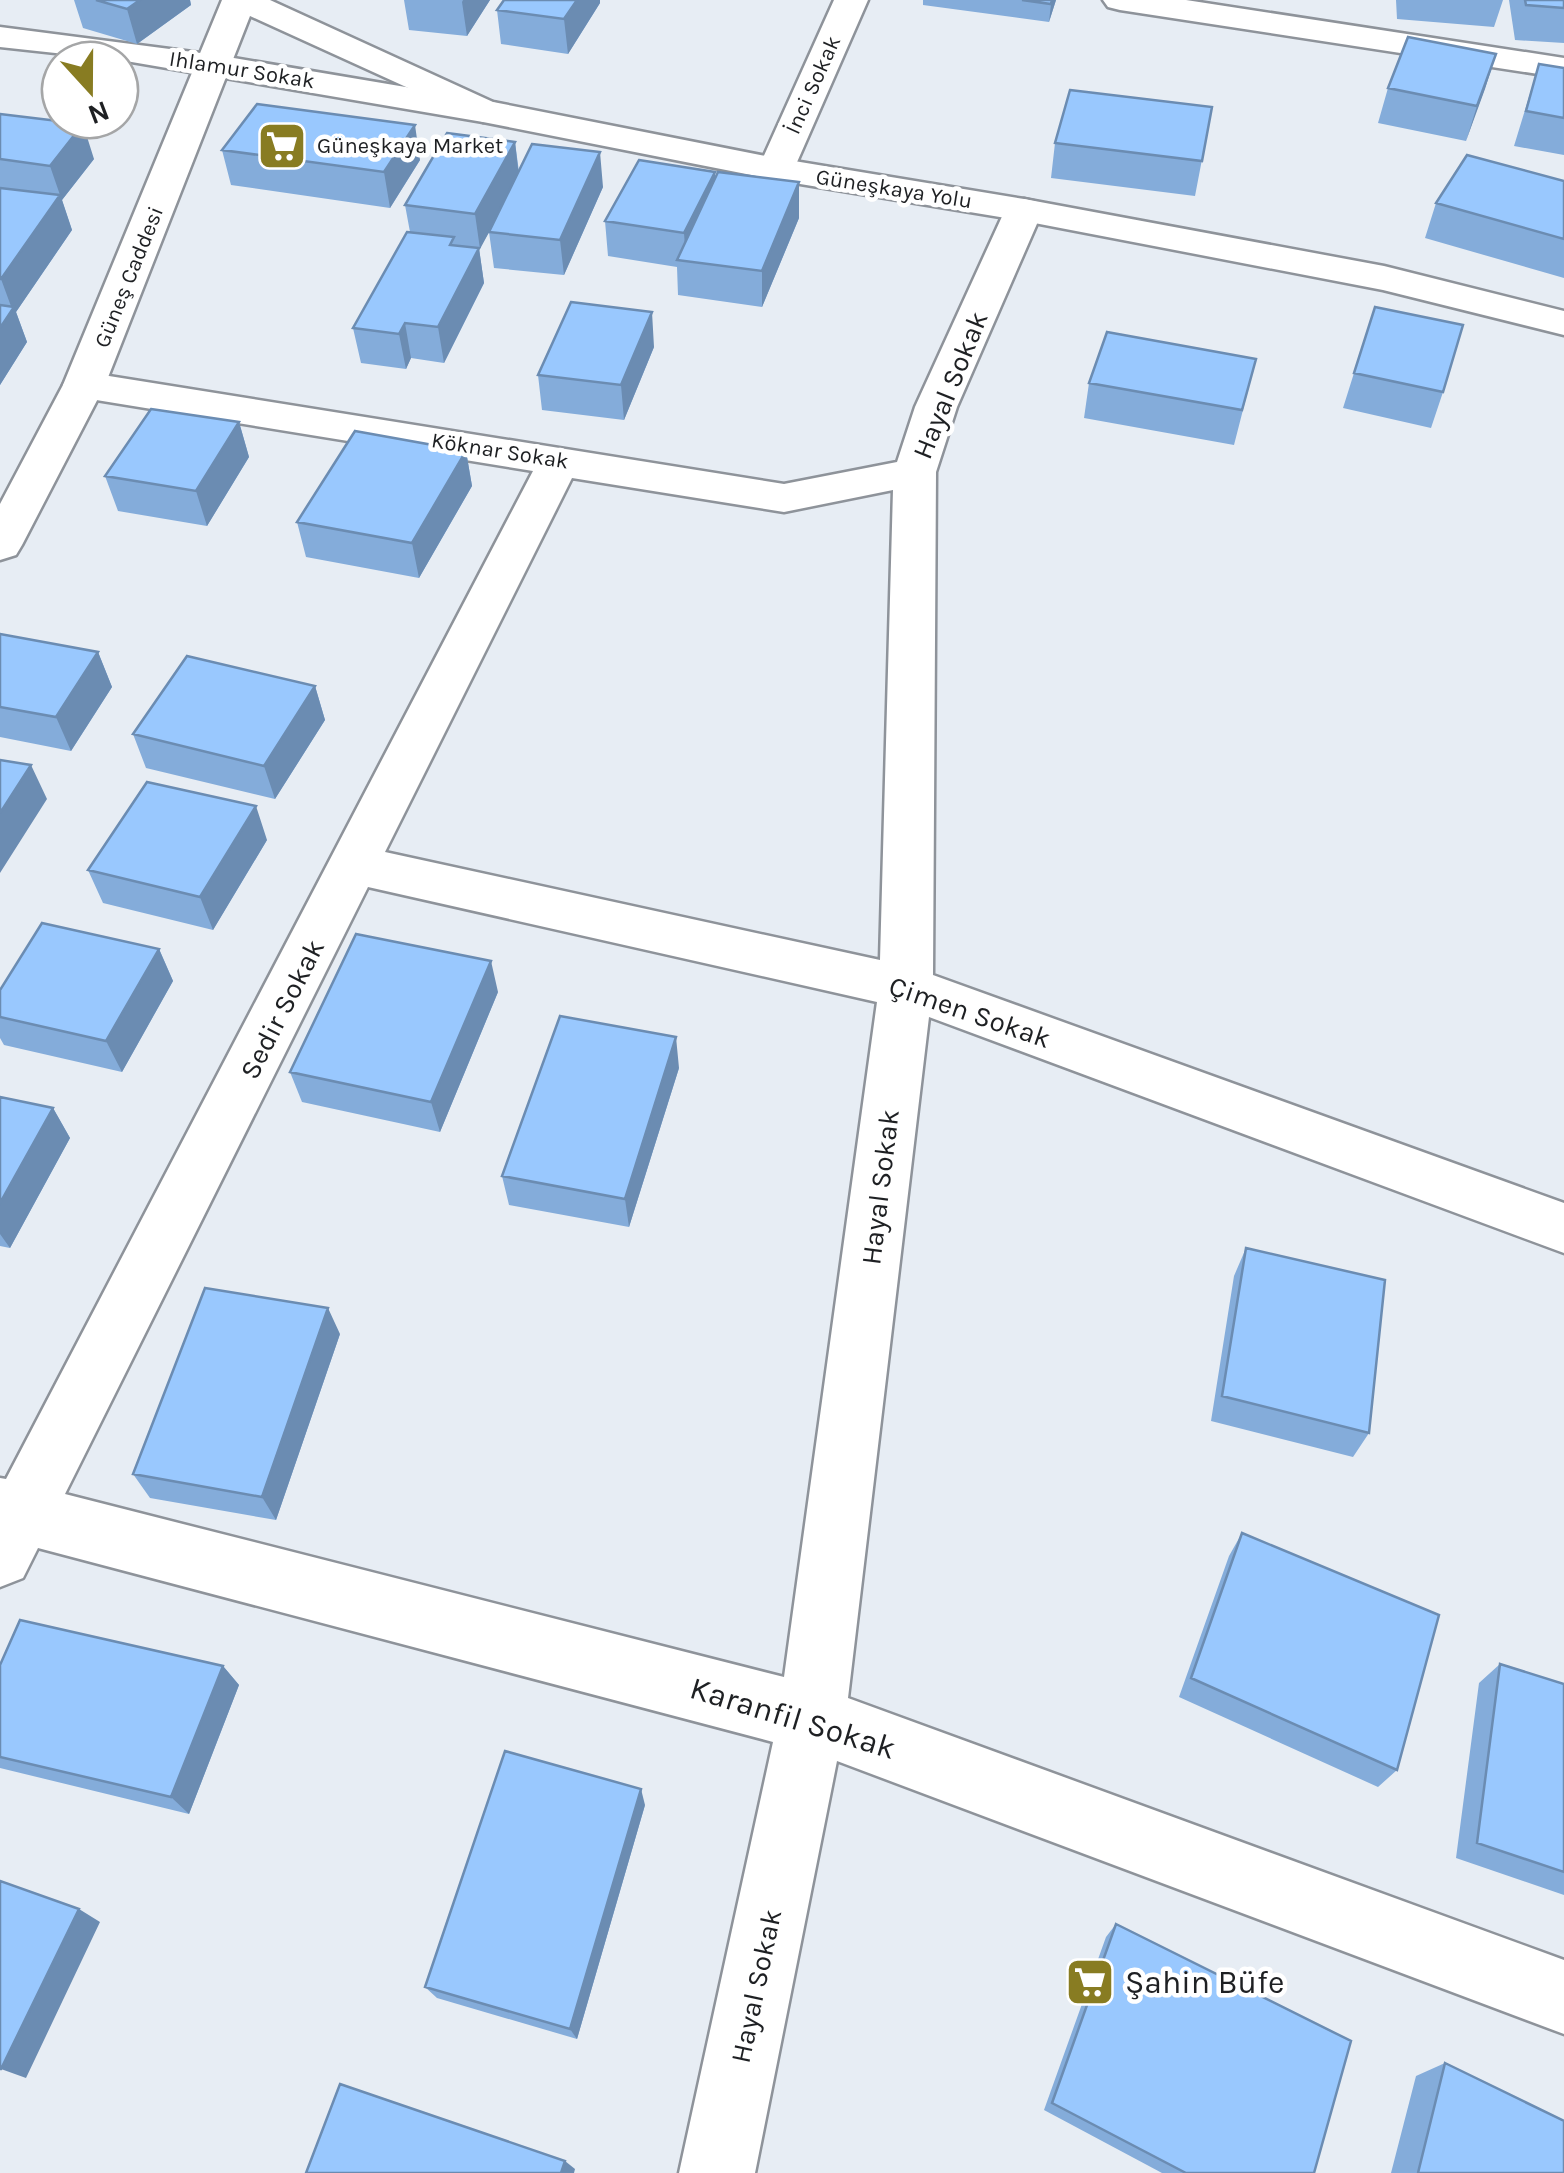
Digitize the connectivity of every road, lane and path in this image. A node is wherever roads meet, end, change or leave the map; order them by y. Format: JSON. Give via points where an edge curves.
{"nodes":[{"id":1,"x":241,"y":0,"type":"edge"},
{"id":2,"x":851,"y":0,"type":"edge"},
{"id":3,"x":1120,"y":0,"type":"edge"},
{"id":4,"x":0,"y":37,"type":"edge"},
{"id":5,"x":216,"y":65,"type":"junction"},
{"id":6,"x":1564,"y":68,"type":"edge"},
{"id":7,"x":482,"y":111,"type":"junction"},
{"id":8,"x":776,"y":169,"type":"junction"},
{"id":9,"x":1024,"y":210,"type":"junction"},
{"id":10,"x":1564,"y":323,"type":"edge"},
{"id":11,"x":84,"y":385,"type":"junction"},
{"id":12,"x":560,"y":460,"type":"junction"},
{"id":13,"x":915,"y":472,"type":"junction"},
{"id":14,"x":0,"y":545,"type":"edge"},
{"id":15,"x":356,"y":865,"type":"junction"},
{"id":16,"x":906,"y":987,"type":"junction"},
{"id":17,"x":1564,"y":1228,"type":"edge"},
{"id":18,"x":8,"y":1526,"type":"edge"},
{"id":19,"x":812,"y":1718,"type":"junction"},
{"id":20,"x":1564,"y":1997,"type":"edge"},
{"id":21,"x":717,"y":2173,"type":"edge"}],
"edges":[{"from":1,"to":5,"type":"street","name":"Güneş Caddesi"},
{"from":1,"to":7,"type":"street","name":"Güneşkaya Yolu"},
{"from":2,"to":8,"type":"street","name":"İnci Sokak"},
{"from":3,"to":6,"type":"street"},
{"from":4,"to":5,"type":"street","name":"Ihlamur Sokak"},
{"from":5,"to":7,"type":"street","name":"Ihlamur Sokak"},
{"from":5,"to":11,"type":"street","name":"Güneş Caddesi"},
{"from":7,"to":8,"type":"street","name":"Güneşkaya Yolu"},
{"from":8,"to":9,"type":"street","name":"Güneşkaya Yolu"},
{"from":9,"to":10,"type":"street","name":"Güneşkaya Yolu","via":[[1384,278]]},
{"from":9,"to":13,"type":"street","name":"Hayal Sokak","via":[[936,406]]},
{"from":11,"to":12,"type":"street","name":"Köknar Sokak"},
{"from":11,"to":14,"type":"street","name":"Güneş Caddesi"},
{"from":12,"to":13,"type":"street","name":"Köknar Sokak","via":[[784,498]]},
{"from":12,"to":15,"type":"street","name":"Sedir Sokak"},
{"from":13,"to":16,"type":"street","name":"Hayal Sokak"},
{"from":15,"to":16,"type":"street","name":"Çimen Sokak"},
{"from":15,"to":18,"type":"street","name":"Sedir Sokak"},
{"from":16,"to":17,"type":"street","name":"Çimen Sokak"},
{"from":16,"to":19,"type":"street","name":"Hayal Sokak"},
{"from":18,"to":19,"type":"street","name":"Karanfil Sokak"},
{"from":19,"to":20,"type":"street","name":"Karanfil Sokak"},
{"from":19,"to":21,"type":"street","name":"Hayal Sokak"}]}
